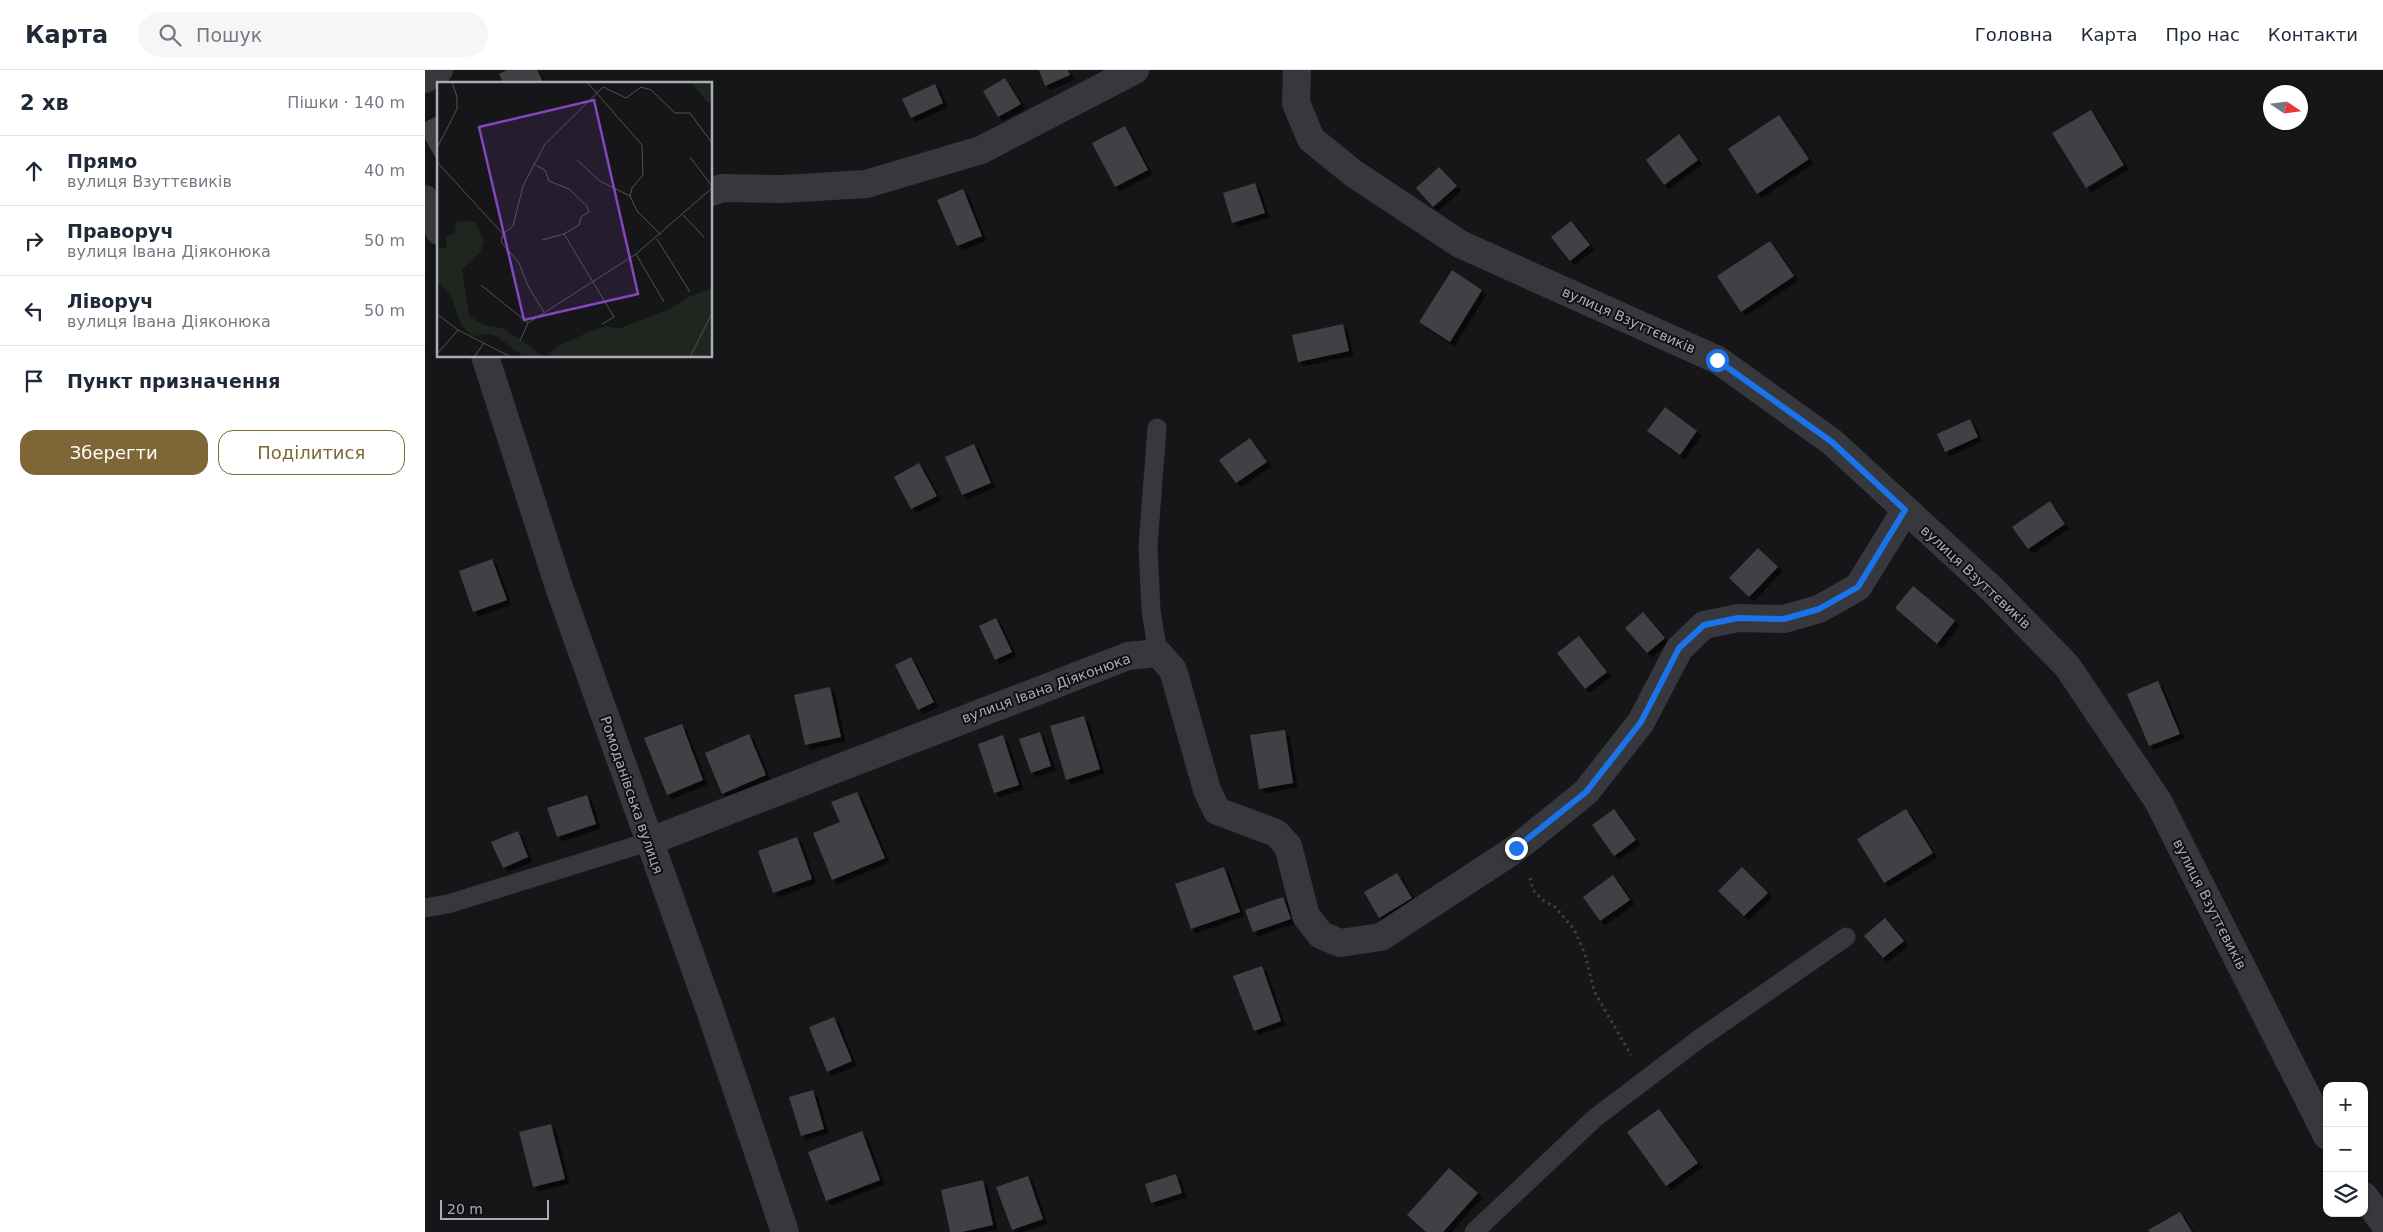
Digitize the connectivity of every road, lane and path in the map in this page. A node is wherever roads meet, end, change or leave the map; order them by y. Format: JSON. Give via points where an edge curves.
{"nodes":[{"id":1,"x":439,"y":70,"type":"edge"},
{"id":2,"x":1135,"y":70,"type":"edge"},
{"id":3,"x":1297,"y":70,"type":"edge"},
{"id":4,"x":425,"y":80,"type":"edge"},
{"id":5,"x":713,"y":191,"type":"edge"},
{"id":6,"x":425,"y":199,"type":"edge"},
{"id":7,"x":437,"y":226,"type":"edge"},
{"id":8,"x":486,"y":358,"type":"edge"},
{"id":9,"x":1157,"y":428,"type":"dead end"},
{"id":10,"x":1905,"y":510,"type":"junction"},
{"id":11,"x":1158,"y":653,"type":"junction"},
{"id":12,"x":648,"y":842,"type":"junction"},
{"id":13,"x":1517,"y":848,"type":"junction"},
{"id":14,"x":425,"y":908,"type":"edge"},
{"id":15,"x":1846,"y":937,"type":"dead end"},
{"id":16,"x":1648,"y":1078,"type":"junction"},
{"id":17,"x":2323,"y":1128,"type":"edge"},
{"id":18,"x":2368,"y":1201,"type":"edge"},
{"id":19,"x":2383,"y":1222,"type":"edge"},
{"id":20,"x":785,"y":1232,"type":"edge"},
{"id":21,"x":1473,"y":1232,"type":"edge"}],
"edges":[{"from":1,"to":4,"type":"street"},
{"from":2,"to":5,"type":"street","via":[[981,150],[866,184],[783,189],[722,188]]},
{"from":3,"to":10,"type":"street","name":"вулиця Взуттєвиків","via":[[1296,103],[1311,139],[1353,173],[1459,244],[1717,360],[1832,442]]},
{"from":6,"to":7,"type":"street"},
{"from":8,"to":12,"type":"street","name":"Ромоданівська вулиця","via":[[559,588]]},
{"from":9,"to":11,"type":"lane","via":[[1148,546],[1151,611]]},
{"from":10,"to":13,"type":"street","via":[[1858,587],[1827,605],[1784,619],[1738,618],[1704,625],[1679,648],[1641,722],[1586,792]]},
{"from":10,"to":17,"type":"street","name":"вулиця Взуттєвиків","via":[[1992,589],[2067,666],[2158,801]]},
{"from":11,"to":12,"type":"street","name":"вулиця Івана Діяконюка","via":[[1128,656]]},
{"from":11,"to":13,"type":"street","via":[[1173,670],[1207,790],[1217,811],[1276,833],[1288,846],[1306,916],[1321,935],[1340,943],[1381,937]]},
{"from":12,"to":14,"type":"lane","via":[[448,904]]},
{"from":12,"to":20,"type":"street","name":"Ромоданівська вулиця"},
{"from":13,"to":16,"type":"path","via":[[1533,890],[1555,907],[1574,929],[1585,954],[1594,991]]},
{"from":15,"to":16,"type":"lane"},
{"from":16,"to":21,"type":"lane","via":[[1595,1118]]},
{"from":18,"to":19,"type":"street"}]}
